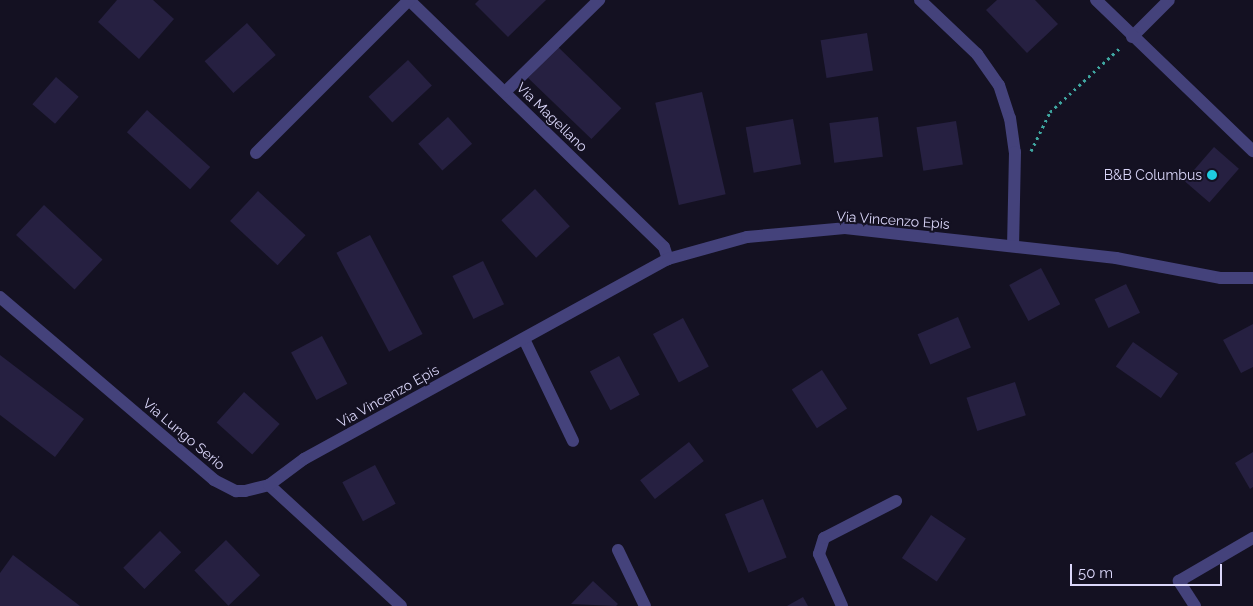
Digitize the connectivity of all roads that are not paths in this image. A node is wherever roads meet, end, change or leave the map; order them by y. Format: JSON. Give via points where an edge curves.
{"nodes":[{"id":1,"x":409,"y":0,"type":"edge"},
{"id":2,"x":599,"y":0,"type":"edge"},
{"id":3,"x":920,"y":0,"type":"edge"},
{"id":4,"x":1096,"y":0,"type":"edge"},
{"id":5,"x":1169,"y":0,"type":"edge"},
{"id":6,"x":1132,"y":37,"type":"junction"},
{"id":7,"x":505,"y":92,"type":"junction"},
{"id":8,"x":1253,"y":151,"type":"edge"},
{"id":9,"x":256,"y":153,"type":"dead end"},
{"id":10,"x":1013,"y":246,"type":"junction"},
{"id":11,"x":668,"y":259,"type":"junction"},
{"id":12,"x":1253,"y":278,"type":"edge"},
{"id":13,"x":0,"y":297,"type":"edge"},
{"id":14,"x":524,"y":339,"type":"junction"},
{"id":15,"x":573,"y":441,"type":"dead end"},
{"id":16,"x":269,"y":485,"type":"junction"},
{"id":17,"x":896,"y":501,"type":"dead end"},
{"id":18,"x":1253,"y":538,"type":"edge"},
{"id":19,"x":618,"y":550,"type":"dead end"},
{"id":20,"x":401,"y":606,"type":"edge"},
{"id":21,"x":645,"y":606,"type":"edge"},
{"id":22,"x":842,"y":606,"type":"edge"},
{"id":23,"x":1195,"y":606,"type":"edge"}],
"edges":[{"from":1,"to":7,"type":"street","name":"Via Magellano"},
{"from":1,"to":9,"type":"street"},
{"from":2,"to":7,"type":"street"},
{"from":3,"to":10,"type":"street","via":[[977,54],[999,85],[1010,118],[1015,152]]},
{"from":4,"to":6,"type":"street"},
{"from":5,"to":6,"type":"street"},
{"from":6,"to":8,"type":"street"},
{"from":7,"to":11,"type":"street","name":"Via Magellano","via":[[664,247]]},
{"from":10,"to":11,"type":"street","name":"Via Vincenzo Epis","via":[[845,228],[747,237]]},
{"from":10,"to":12,"type":"street","name":"Via Vincenzo Epis","via":[[1116,258],[1221,278]]},
{"from":11,"to":14,"type":"street","name":"Via Vincenzo Epis"},
{"from":13,"to":16,"type":"street","name":"Via Lungo Serio","via":[[214,480],[236,491]]},
{"from":14,"to":15,"type":"street"},
{"from":14,"to":16,"type":"street","name":"Via Vincenzo Epis","via":[[304,459]]},
{"from":16,"to":20,"type":"street"},
{"from":17,"to":22,"type":"street","via":[[824,538],[819,554]]},
{"from":18,"to":23,"type":"street","via":[[1179,581]]},
{"from":19,"to":21,"type":"street"}]}
